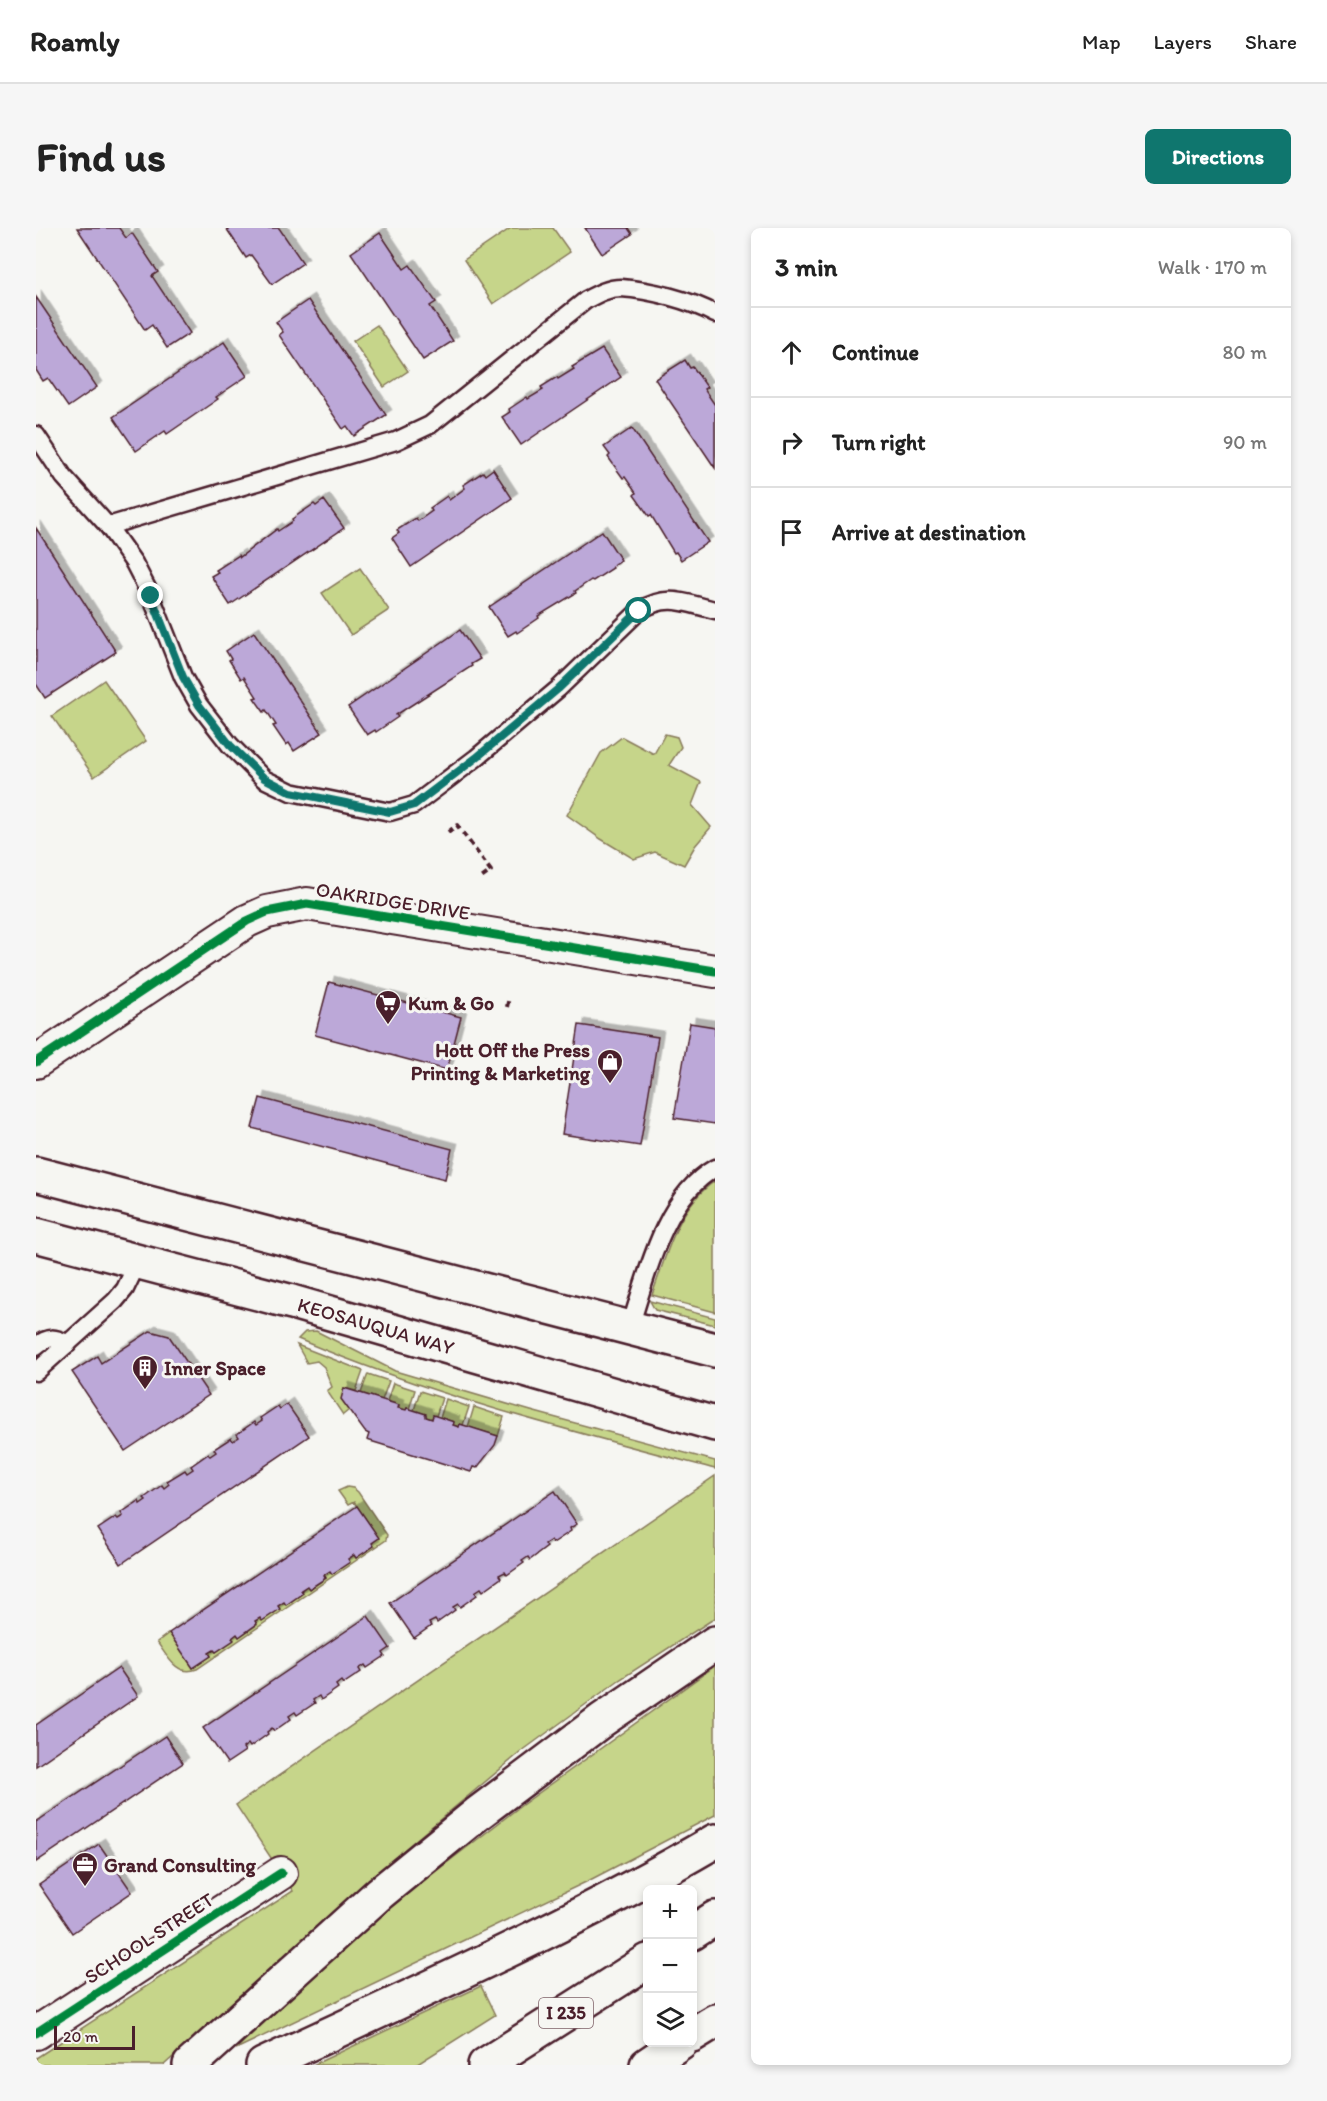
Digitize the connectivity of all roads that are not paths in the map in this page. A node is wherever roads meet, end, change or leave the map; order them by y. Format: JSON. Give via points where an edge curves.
{"nodes":[{"id":1,"x":715,"y":314,"type":"edge"},
{"id":2,"x":36,"y":435,"type":"edge"},
{"id":3,"x":108,"y":526,"type":"junction"},
{"id":4,"x":715,"y":610,"type":"edge"},
{"id":5,"x":715,"y":971,"type":"edge"},
{"id":6,"x":36,"y":1062,"type":"edge"},
{"id":7,"x":715,"y":1168,"type":"edge"},
{"id":8,"x":41,"y":1175,"type":"edge"},
{"id":9,"x":36,"y":1235,"type":"edge"},
{"id":10,"x":138,"y":1262,"type":"junction"},
{"id":11,"x":630,"y":1327,"type":"junction"},
{"id":12,"x":68,"y":1344,"type":"junction"},
{"id":13,"x":36,"y":1346,"type":"edge"},
{"id":14,"x":715,"y":1350,"type":"edge"},
{"id":15,"x":36,"y":1372,"type":"edge"},
{"id":16,"x":715,"y":1424,"type":"edge"},
{"id":17,"x":715,"y":1643,"type":"edge"},
{"id":18,"x":715,"y":1841,"type":"edge"},
{"id":19,"x":281,"y":1874,"type":"dead end"},
{"id":20,"x":715,"y":1918,"type":"edge"},
{"id":21,"x":697,"y":1929,"type":"edge"},
{"id":22,"x":643,"y":1964,"type":"edge"},
{"id":23,"x":715,"y":2021,"type":"edge"},
{"id":24,"x":37,"y":2030,"type":"edge"},
{"id":25,"x":697,"y":2032,"type":"edge"},
{"id":26,"x":675,"y":2047,"type":"edge"},
{"id":27,"x":190,"y":2065,"type":"edge"},
{"id":28,"x":263,"y":2065,"type":"edge"},
{"id":29,"x":485,"y":2065,"type":"edge"},
{"id":30,"x":646,"y":2065,"type":"edge"}],
"edges":[{"from":1,"to":3,"type":"lane","via":[[697,304],[660,295],[620,288],[600,292],[430,425],[396,441]]},
{"from":2,"to":3,"type":"lane","via":[[64,477]]},
{"from":3,"to":4,"type":"lane","via":[[151,596],[183,677],[230,745],[264,778],[291,792],[390,812],[414,805],[476,758],[558,689],[639,611],[671,599]]},
{"from":5,"to":6,"type":"street","name":"OAKRIDGE DRIVE","via":[[307,904],[267,912],[238,927]]},
{"from":7,"to":11,"type":"lane","via":[[692,1184],[671,1214]]},
{"from":8,"to":11,"type":"main road"},
{"from":9,"to":10,"type":"main road","name":"KEOSAUQUA WAY"},
{"from":10,"to":12,"type":"lane","via":[[115,1301]]},
{"from":10,"to":16,"type":"main road","name":"KEOSAUQUA WAY"},
{"from":11,"to":14,"type":"main road"},
{"from":12,"to":13,"type":"lane","via":[[48,1338]]},
{"from":12,"to":15,"type":"lane"},
{"from":17,"to":27,"type":"main road","via":[[602,1720],[477,1814],[380,1893]]},
{"from":18,"to":28,"type":"main road","via":[[514,1947]]},
{"from":19,"to":24,"type":"street","name":"SCHOOL STREET"},
{"from":20,"to":21,"type":"main road"},
{"from":22,"to":29,"type":"main road","number":"I 235"},
{"from":23,"to":25,"type":"main road"},
{"from":26,"to":30,"type":"main road"}]}
